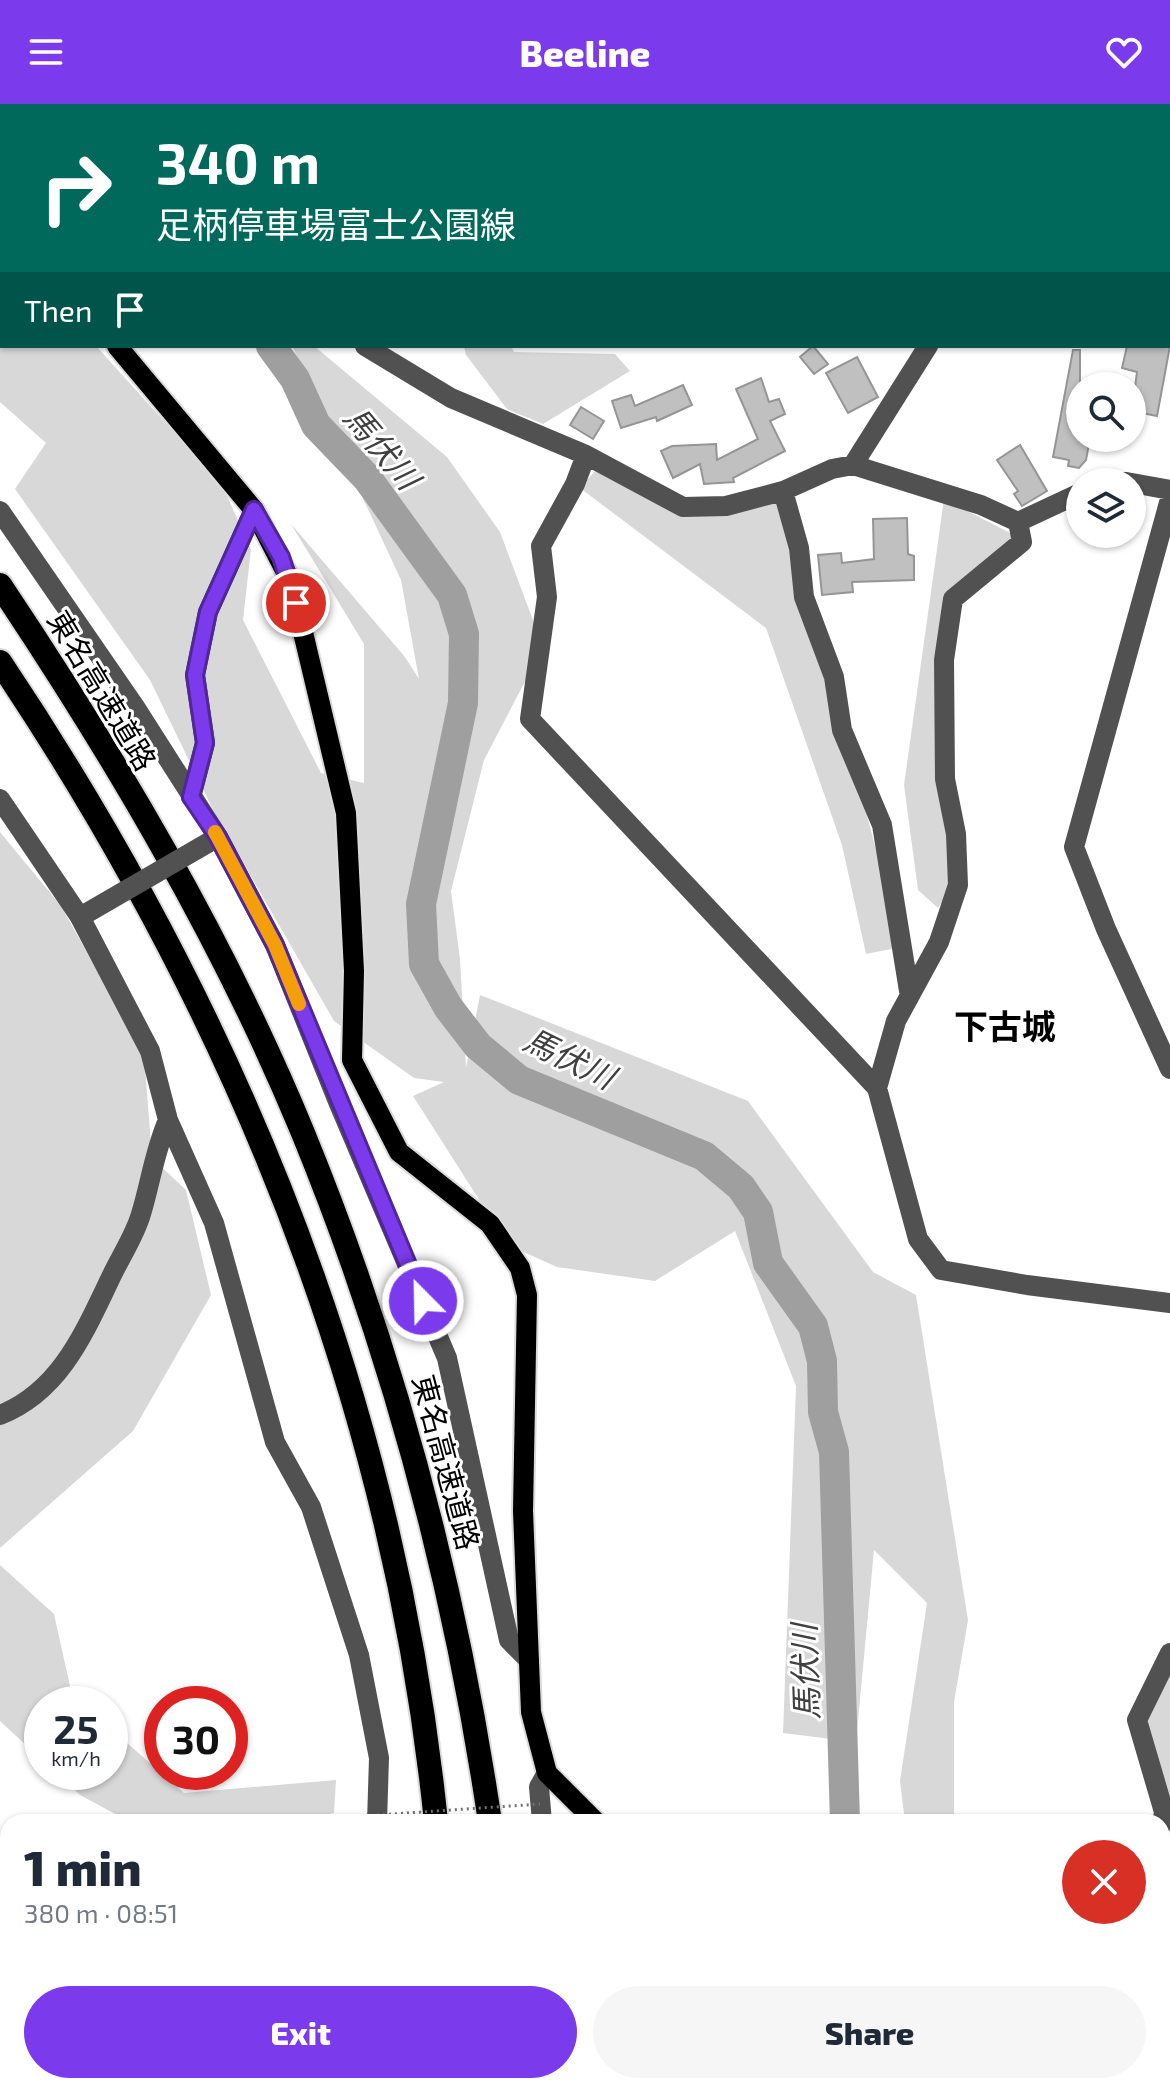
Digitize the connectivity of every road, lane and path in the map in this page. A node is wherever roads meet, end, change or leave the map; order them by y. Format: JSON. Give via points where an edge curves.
{"nodes":[{"id":1,"x":119,"y":348,"type":"edge"},
{"id":2,"x":368,"y":348,"type":"edge"},
{"id":3,"x":927,"y":348,"type":"edge"},
{"id":4,"x":586,"y":455,"type":"junction"},
{"id":5,"x":853,"y":465,"type":"junction"},
{"id":6,"x":1146,"y":485,"type":"edge"},
{"id":7,"x":1170,"y":490,"type":"edge"},
{"id":8,"x":783,"y":491,"type":"junction"},
{"id":9,"x":1170,"y":499,"type":"edge"},
{"id":10,"x":1066,"y":500,"type":"edge"},
{"id":11,"x":254,"y":510,"type":"junction"},
{"id":12,"x":0,"y":511,"type":"edge"},
{"id":13,"x":1018,"y":522,"type":"junction"},
{"id":14,"x":0,"y":585,"type":"edge"},
{"id":15,"x":0,"y":662,"type":"edge"},
{"id":16,"x":191,"y":797,"type":"junction"},
{"id":17,"x":0,"y":799,"type":"edge"},
{"id":18,"x":218,"y":837,"type":"junction"},
{"id":19,"x":80,"y":917,"type":"junction"},
{"id":20,"x":909,"y":991,"type":"junction"},
{"id":21,"x":1170,"y":1069,"type":"edge"},
{"id":22,"x":877,"y":1088,"type":"junction"},
{"id":23,"x":168,"y":1120,"type":"junction"},
{"id":24,"x":1170,"y":1303,"type":"edge"},
{"id":25,"x":0,"y":1415,"type":"edge"},
{"id":26,"x":1170,"y":1653,"type":"edge"},
{"id":27,"x":529,"y":1660,"type":"junction"},
{"id":28,"x":547,"y":1773,"type":"junction"},
{"id":29,"x":541,"y":1813,"type":"edge"},
{"id":30,"x":377,"y":1814,"type":"edge"},
{"id":31,"x":435,"y":1814,"type":"edge"},
{"id":32,"x":489,"y":1814,"type":"edge"},
{"id":33,"x":514,"y":1814,"type":"edge"},
{"id":34,"x":588,"y":1814,"type":"edge"},
{"id":35,"x":1164,"y":1814,"type":"edge"}],
"edges":[{"from":1,"to":11,"type":"main road"},
{"from":2,"to":4,"type":"street","via":[[451,398]]},
{"from":3,"to":5,"type":"street"},
{"from":4,"to":8,"type":"street","via":[[683,507],[726,506]]},
{"from":4,"to":22,"type":"street","via":[[541,546],[547,597],[530,719]]},
{"from":5,"to":8,"type":"street"},
{"from":5,"to":13,"type":"street"},
{"from":6,"to":7,"type":"street"},
{"from":8,"to":20,"type":"street","via":[[799,548],[804,597],[834,677],[842,730],[882,825]]},
{"from":9,"to":21,"type":"street","via":[[1074,847]]},
{"from":10,"to":13,"type":"street"},
{"from":11,"to":16,"type":"street","via":[[208,612],[195,675],[205,743]]},
{"from":11,"to":27,"type":"main road","via":[[291,582],[346,813],[354,971],[352,1060],[399,1152],[490,1224],[520,1268],[527,1295],[523,1511]]},
{"from":12,"to":16,"type":"street"},
{"from":13,"to":20,"type":"street","via":[[1022,542],[953,599],[944,660],[945,779],[956,834],[958,885],[939,942]]},
{"from":14,"to":32,"type":"highway","name":"東名高速道路","via":[[110,760],[199,917],[302,1132],[373,1321],[420,1474],[462,1652]]},
{"from":15,"to":31,"type":"highway","via":[[97,816],[222,1051],[307,1253],[361,1421],[401,1580]]},
{"from":16,"to":18,"type":"street"},
{"from":17,"to":19,"type":"street"},
{"from":18,"to":19,"type":"street","bridge":true},
{"from":18,"to":27,"type":"street","via":[[275,945],[447,1358],[509,1640]]},
{"from":19,"to":23,"type":"street","via":[[150,1051]]},
{"from":20,"to":22,"type":"street"},
{"from":22,"to":24,"type":"street","via":[[918,1239],[941,1270]]},
{"from":23,"to":25,"type":"street","via":[[152,1158],[141,1216],[80,1341],[53,1381],[21,1407]]},
{"from":23,"to":30,"type":"street","via":[[214,1223],[275,1442],[311,1507],[355,1641],[379,1758]]},
{"from":26,"to":35,"type":"street","via":[[1137,1720]]},
{"from":27,"to":28,"type":"main road","via":[[531,1712]]},
{"from":28,"to":29,"type":"street","via":[[539,1787]]},
{"from":28,"to":34,"type":"main road"},
{"from":29,"to":33,"type":"path","bridge":true}]}
